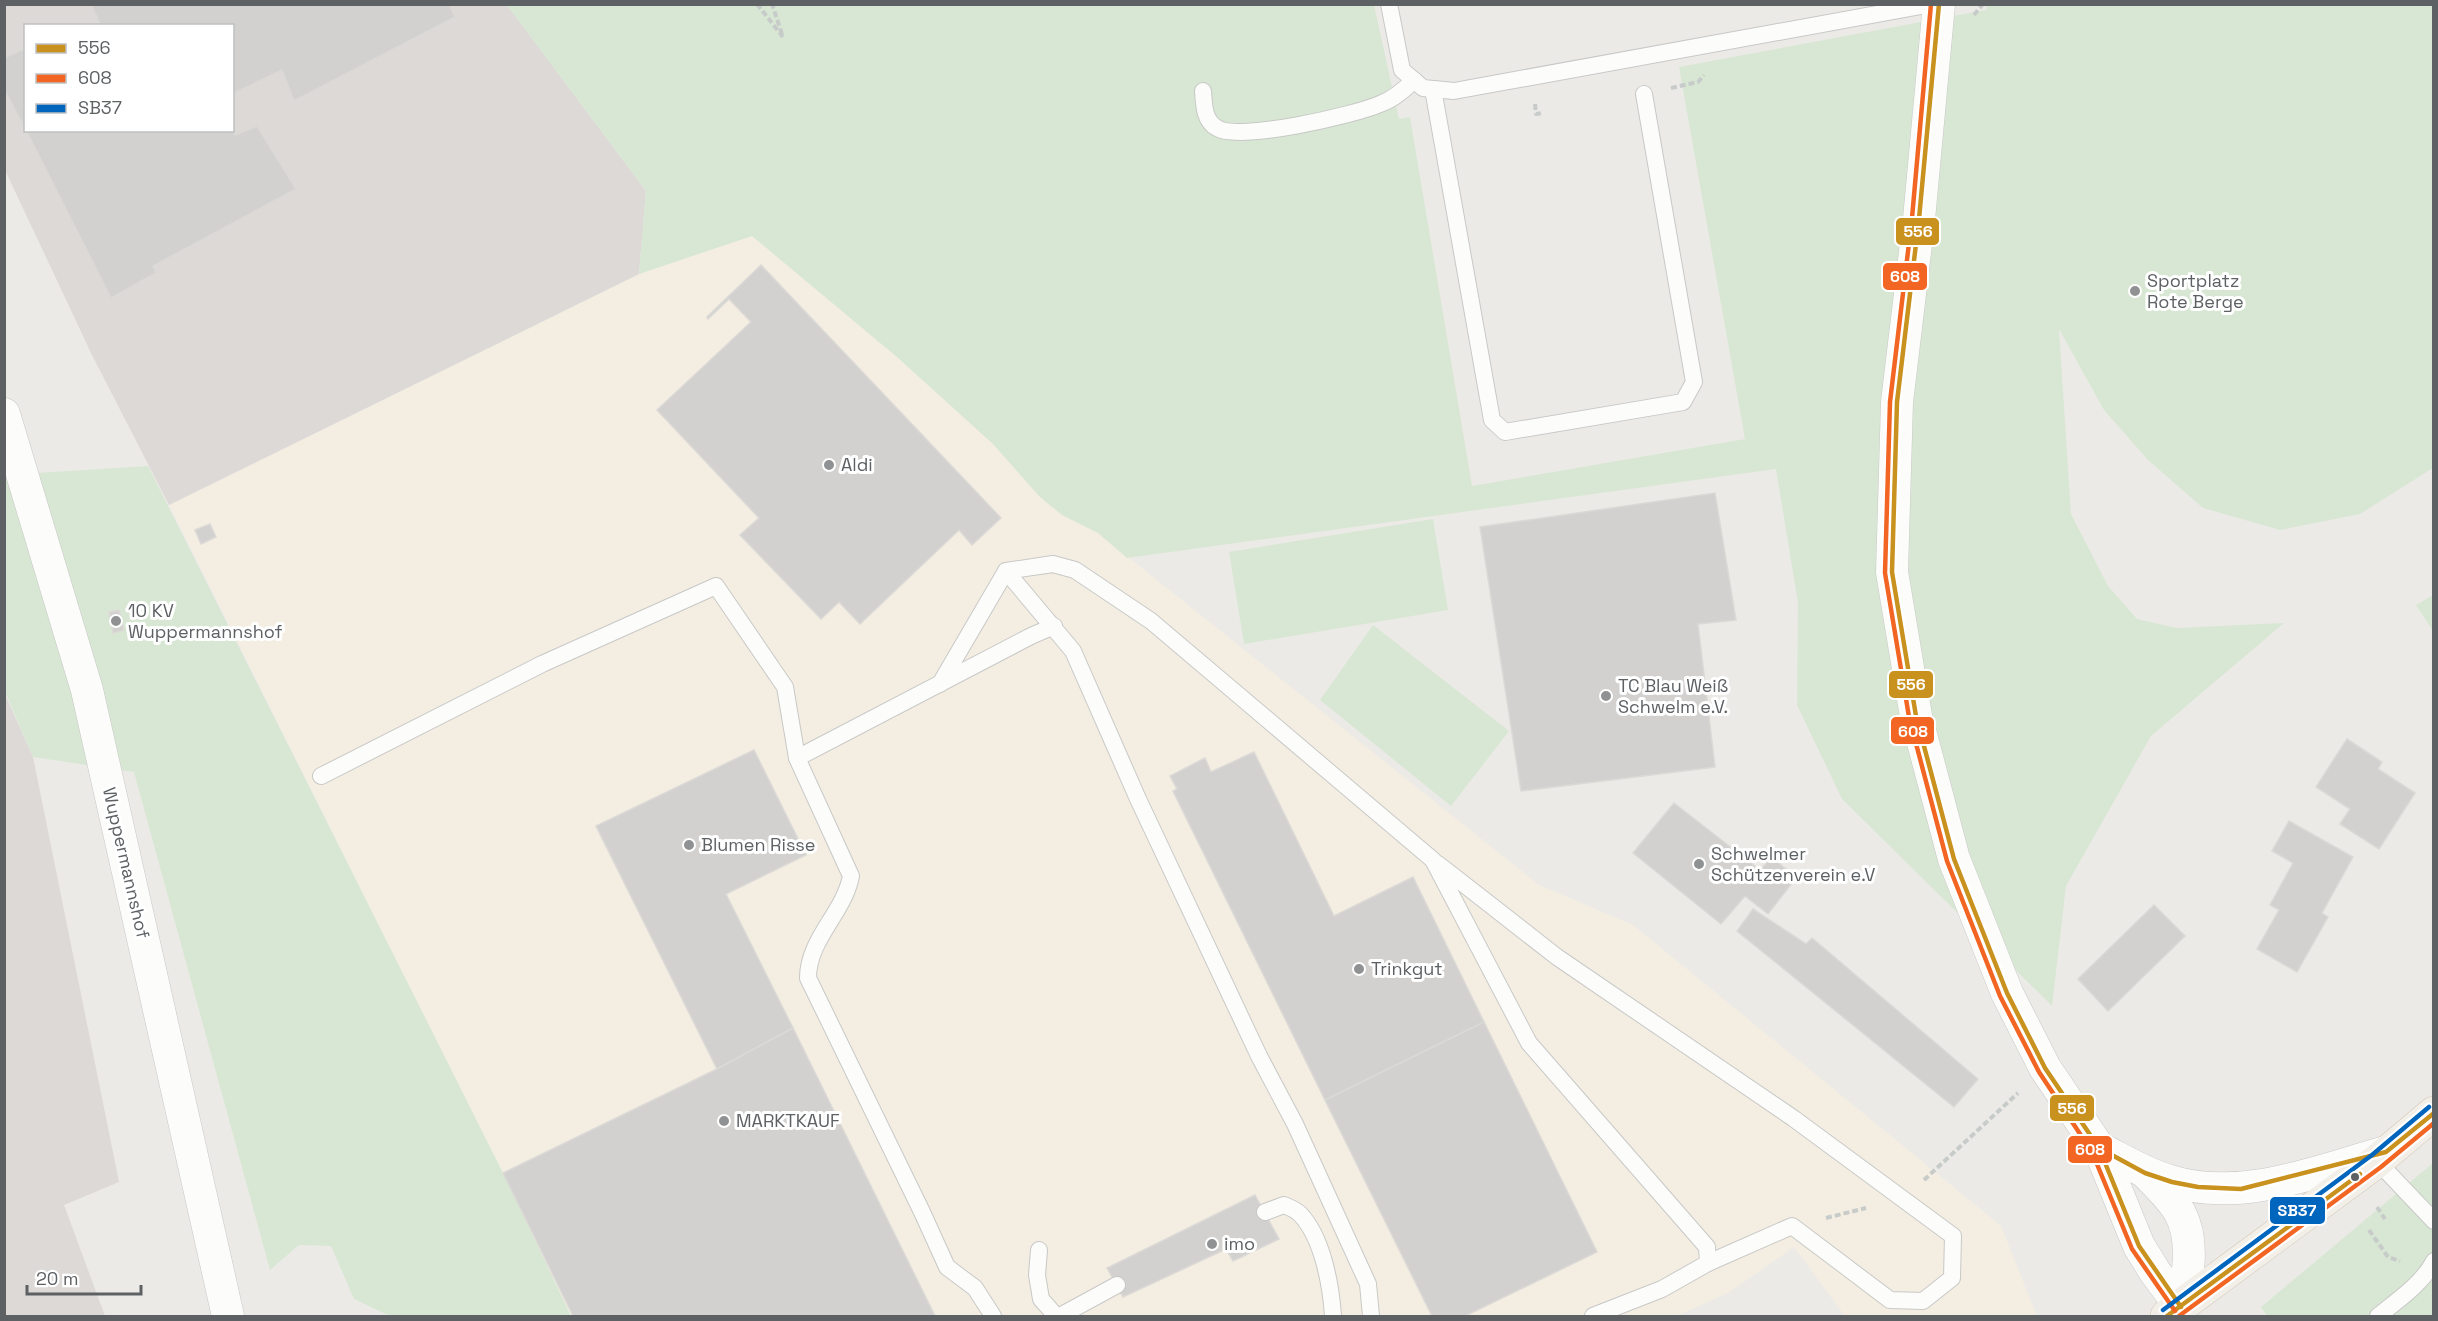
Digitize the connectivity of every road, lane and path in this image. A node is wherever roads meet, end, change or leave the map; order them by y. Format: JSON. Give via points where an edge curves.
{"nodes":[{"id":1,"x":757,"y":4,"type":"edge"},
{"id":2,"x":772,"y":4,"type":"edge"},
{"id":3,"x":1389,"y":4,"type":"edge"},
{"id":4,"x":1932,"y":4,"type":"edge"},
{"id":5,"x":1921,"y":6,"type":"edge"},
{"id":6,"x":1414,"y":80,"type":"junction"},
{"id":7,"x":1434,"y":89,"type":"junction"},
{"id":8,"x":1203,"y":91,"type":"dead end"},
{"id":9,"x":1644,"y":94,"type":"dead end"},
{"id":10,"x":4,"y":414,"type":"edge"},
{"id":11,"x":1006,"y":571,"type":"junction"},
{"id":12,"x":1054,"y":626,"type":"junction"},
{"id":13,"x":940,"y":684,"type":"junction"},
{"id":14,"x":797,"y":758,"type":"junction"},
{"id":15,"x":321,"y":776,"type":"dead end"},
{"id":16,"x":1433,"y":860,"type":"junction"},
{"id":17,"x":2045,"y":1068,"type":"junction"},
{"id":18,"x":2433,"y":1113,"type":"edge"},
{"id":19,"x":2099,"y":1148,"type":"junction"},
{"id":20,"x":2381,"y":1157,"type":"junction"},
{"id":21,"x":2145,"y":1173,"type":"junction"},
{"id":22,"x":1903,"y":1199,"type":"junction"},
{"id":23,"x":1265,"y":1212,"type":"dead end"},
{"id":24,"x":2433,"y":1221,"type":"edge"},
{"id":25,"x":1792,"y":1226,"type":"junction"},
{"id":26,"x":2369,"y":1230,"type":"dead end"},
{"id":27,"x":1039,"y":1250,"type":"dead end"},
{"id":28,"x":2388,"y":1257,"type":"dead end"},
{"id":29,"x":2433,"y":1261,"type":"edge"},
{"id":30,"x":1708,"y":1263,"type":"junction"},
{"id":31,"x":1117,"y":1285,"type":"dead end"},
{"id":32,"x":2174,"y":1312,"type":"edge"},
{"id":33,"x":228,"y":1317,"type":"edge"},
{"id":34,"x":993,"y":1317,"type":"edge"},
{"id":35,"x":1058,"y":1317,"type":"edge"},
{"id":36,"x":1333,"y":1317,"type":"edge"},
{"id":37,"x":1371,"y":1317,"type":"edge"},
{"id":38,"x":1593,"y":1317,"type":"edge"},
{"id":39,"x":2378,"y":1317,"type":"edge"}],
"edges":[{"from":1,"to":2,"type":"path","via":[[783,37]]},
{"from":3,"to":6,"type":"lane","via":[[1402,70]]},
{"from":4,"to":5,"type":"lane"},
{"from":5,"to":7,"type":"lane","via":[[1463,89]]},
{"from":5,"to":17,"type":"street","via":[[1919,219],[1898,402],[1892,572],[1916,716],[1954,859],[2007,993]]},
{"from":6,"to":7,"type":"lane","via":[[1423,88]]},
{"from":6,"to":8,"type":"lane","via":[[1396,96],[1362,111],[1248,132],[1224,132],[1210,122]]},
{"from":7,"to":9,"type":"lane","via":[[1492,420],[1505,432],[1683,402],[1694,382]]},
{"from":10,"to":33,"type":"street","name":"Wuppermannshof","via":[[87,690]]},
{"from":11,"to":12,"type":"lane"},
{"from":11,"to":13,"type":"lane"},
{"from":11,"to":16,"type":"lane","via":[[1053,564],[1075,570],[1141,614]]},
{"from":12,"to":13,"type":"lane"},
{"from":12,"to":37,"type":"lane","via":[[1073,651],[1214,962],[1295,1124],[1368,1284]]},
{"from":13,"to":14,"type":"lane"},
{"from":14,"to":15,"type":"lane","via":[[785,687],[716,586],[542,664]]},
{"from":14,"to":34,"type":"lane","via":[[851,876],[849,887],[818,941],[808,966],[808,978],[947,1267],[975,1288]]},
{"from":16,"to":22,"type":"lane","via":[[1557,957],[1793,1118]]},
{"from":16,"to":30,"type":"lane","via":[[1529,1043],[1707,1247]]},
{"from":17,"to":19,"type":"street"},
{"from":17,"to":22,"type":"path"},
{"from":18,"to":20,"type":"main road"},
{"from":19,"to":21,"type":"street"},
{"from":19,"to":32,"type":"street","via":[[2132,1233]]},
{"from":20,"to":21,"type":"street","via":[[2241,1189],[2198,1187]]},
{"from":20,"to":24,"type":"lane"},
{"from":20,"to":32,"type":"main road"},
{"from":21,"to":32,"type":"street","via":[[2173,1202],[2186,1227],[2189,1262]]},
{"from":22,"to":25,"type":"path"},
{"from":22,"to":25,"type":"lane","via":[[1953,1236],[1952,1278],[1923,1301],[1890,1300]]},
{"from":23,"to":36,"type":"lane","via":[[1284,1205],[1300,1213],[1310,1228],[1323,1257]]},
{"from":25,"to":30,"type":"lane"},
{"from":26,"to":28,"type":"path"},
{"from":27,"to":35,"type":"lane","via":[[1037,1275],[1041,1299]]},
{"from":29,"to":39,"type":"lane","via":[[2430,1269]]},
{"from":30,"to":38,"type":"lane","via":[[1662,1289]]},
{"from":31,"to":35,"type":"lane"}]}
